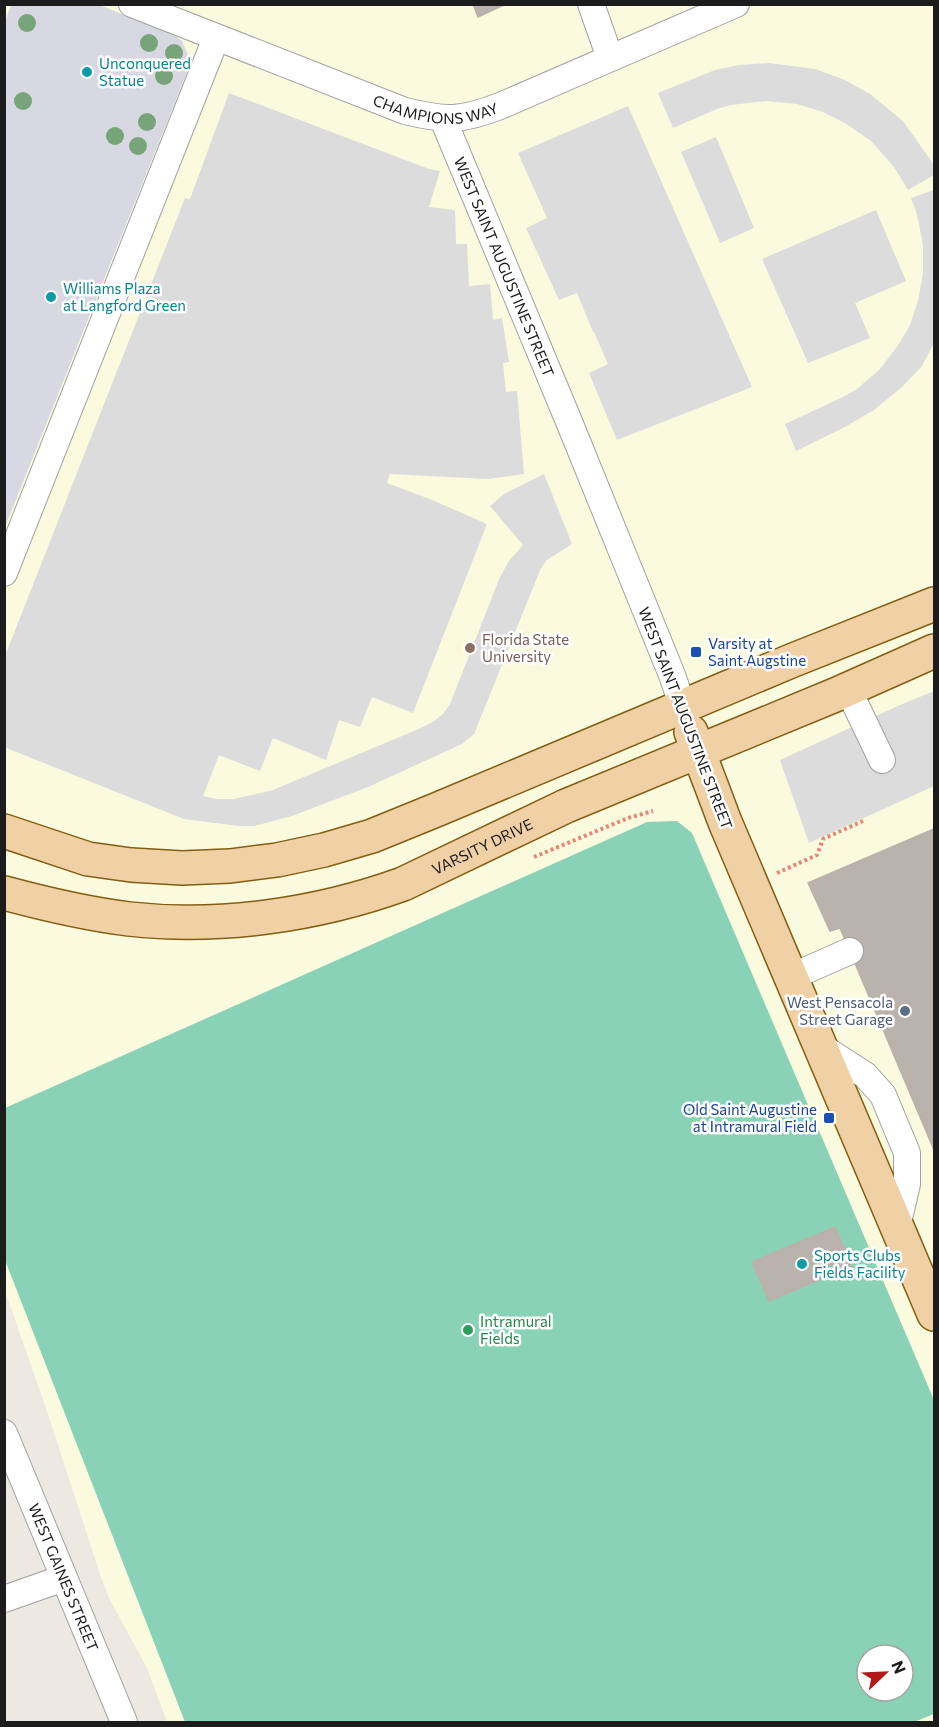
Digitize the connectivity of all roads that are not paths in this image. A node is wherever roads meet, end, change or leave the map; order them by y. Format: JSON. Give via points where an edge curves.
{"nodes":[{"id":1,"x":132,"y":4,"type":"edge"},
{"id":2,"x":591,"y":4,"type":"edge"},
{"id":3,"x":736,"y":4,"type":"edge"},
{"id":4,"x":696,"y":12,"type":"edge"},
{"id":5,"x":216,"y":38,"type":"junction"},
{"id":6,"x":610,"y":58,"type":"junction"},
{"id":7,"x":443,"y":119,"type":"junction"},
{"id":8,"x":4,"y":573,"type":"edge"},
{"id":9,"x":934,"y":604,"type":"edge"},
{"id":10,"x":934,"y":651,"type":"edge"},
{"id":11,"x":848,"y":689,"type":"junction"},
{"id":12,"x":682,"y":707,"type":"junction"},
{"id":13,"x":698,"y":751,"type":"junction"},
{"id":14,"x":882,"y":760,"type":"dead end"},
{"id":15,"x":4,"y":831,"type":"edge"},
{"id":16,"x":4,"y":893,"type":"edge"},
{"id":17,"x":850,"y":951,"type":"dead end"},
{"id":18,"x":791,"y":977,"type":"junction"},
{"id":19,"x":933,"y":1306,"type":"edge"},
{"id":20,"x":4,"y":1432,"type":"edge"},
{"id":21,"x":64,"y":1578,"type":"junction"},
{"id":22,"x":4,"y":1599,"type":"edge"},
{"id":23,"x":124,"y":1722,"type":"edge"}],
"edges":[{"from":1,"to":5,"type":"street","name":"CHAMPIONS WAY"},
{"from":2,"to":6,"type":"street"},
{"from":3,"to":4,"type":"street","name":"CHAMPIONS WAY"},
{"from":4,"to":6,"type":"street","name":"CHAMPIONS WAY"},
{"from":5,"to":7,"type":"street","name":"CHAMPIONS WAY","via":[[405,111]]},
{"from":5,"to":8,"type":"street"},
{"from":6,"to":7,"type":"street","name":"CHAMPIONS WAY","via":[[480,114]]},
{"from":7,"to":12,"type":"street","name":"WEST SAINT AUGUSTINE STREET"},
{"from":9,"to":12,"type":"main road"},
{"from":10,"to":11,"type":"main road","name":"VARSITY DRIVE"},
{"from":11,"to":13,"type":"main road","name":"VARSITY DRIVE"},
{"from":11,"to":14,"type":"street"},
{"from":12,"to":13,"type":"main road","name":"WEST SAINT AUGUSTINE STREET"},
{"from":12,"to":15,"type":"main road","via":[[372,836],[277,860],[182,868],[131,865],[88,860]]},
{"from":13,"to":16,"type":"main road","name":"VARSITY DRIVE","via":[[566,806],[403,884],[312,908],[226,920],[174,922],[90,913]]},
{"from":13,"to":18,"type":"main road","name":"WEST SAINT AUGUSTINE STREET"},
{"from":17,"to":18,"type":"street"},
{"from":18,"to":19,"type":"main road","name":"WEST SAINT AUGUSTINE STREET"},
{"from":20,"to":21,"type":"street","name":"WEST GAINES STREET"},
{"from":21,"to":22,"type":"street"},
{"from":21,"to":23,"type":"street","name":"WEST GAINES STREET"}]}
